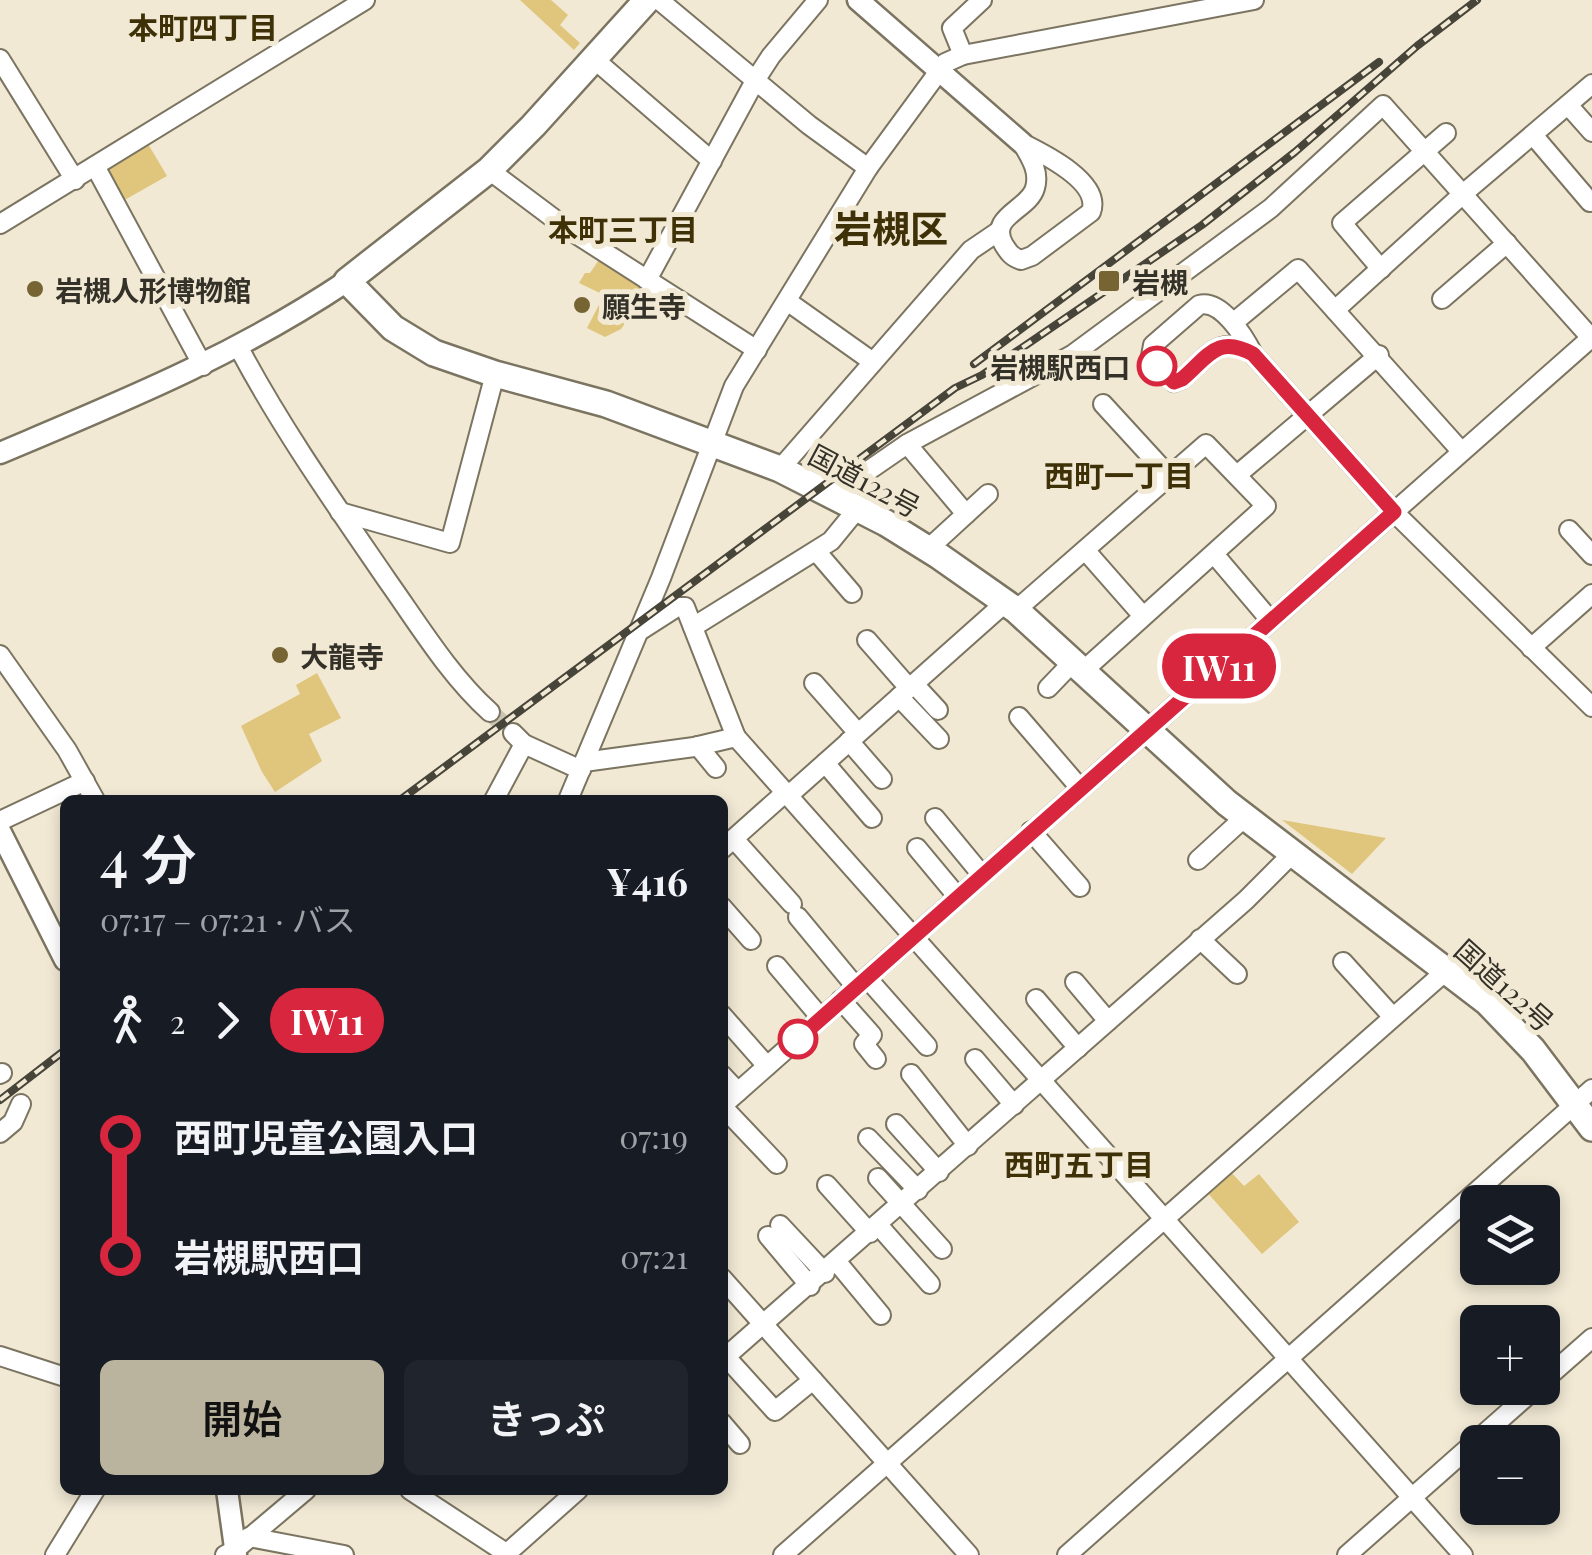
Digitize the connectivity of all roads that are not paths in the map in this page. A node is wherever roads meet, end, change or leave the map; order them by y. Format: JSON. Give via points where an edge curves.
{"nodes":[{"id":1,"x":365,"y":0,"type":"edge"},
{"id":2,"x":647,"y":0,"type":"edge"},
{"id":3,"x":659,"y":0,"type":"edge"},
{"id":4,"x":818,"y":0,"type":"edge"},
{"id":5,"x":858,"y":0,"type":"edge"},
{"id":6,"x":982,"y":0,"type":"edge"},
{"id":7,"x":1254,"y":0,"type":"edge"},
{"id":8,"x":963,"y":55,"type":"junction"},
{"id":9,"x":0,"y":59,"type":"edge"},
{"id":10,"x":594,"y":59,"type":"junction"},
{"id":11,"x":939,"y":71,"type":"junction"},
{"id":12,"x":756,"y":79,"type":"junction"},
{"id":13,"x":1592,"y":84,"type":"edge"},
{"id":14,"x":1568,"y":105,"type":"junction"},
{"id":15,"x":1592,"y":132,"type":"edge"},
{"id":16,"x":1446,"y":133,"type":"dead end"},
{"id":17,"x":1534,"y":135,"type":"junction"},
{"id":18,"x":1022,"y":142,"type":"junction"},
{"id":19,"x":1426,"y":153,"type":"junction"},
{"id":20,"x":712,"y":161,"type":"junction"},
{"id":21,"x":95,"y":166,"type":"junction"},
{"id":22,"x":868,"y":168,"type":"junction"},
{"id":23,"x":488,"y":170,"type":"junction"},
{"id":24,"x":75,"y":180,"type":"junction"},
{"id":25,"x":1464,"y":194,"type":"junction"},
{"id":26,"x":1590,"y":202,"type":"edge"},
{"id":27,"x":1328,"y":207,"type":"dead end"},
{"id":28,"x":1342,"y":223,"type":"junction"},
{"id":29,"x":0,"y":224,"type":"edge"},
{"id":30,"x":999,"y":231,"type":"junction"},
{"id":31,"x":1507,"y":243,"type":"junction"},
{"id":32,"x":1381,"y":268,"type":"junction"},
{"id":33,"x":647,"y":280,"type":"junction"},
{"id":34,"x":347,"y":281,"type":"junction"},
{"id":35,"x":1442,"y":299,"type":"dead end"},
{"id":36,"x":786,"y":301,"type":"junction"},
{"id":37,"x":1336,"y":310,"type":"junction"},
{"id":38,"x":1234,"y":319,"type":"junction"},
{"id":39,"x":1592,"y":338,"type":"edge"},
{"id":40,"x":1222,"y":345,"type":"junction"},
{"id":41,"x":239,"y":348,"type":"junction"},
{"id":42,"x":757,"y":350,"type":"junction"},
{"id":43,"x":1253,"y":354,"type":"junction"},
{"id":44,"x":1379,"y":355,"type":"junction"},
{"id":45,"x":873,"y":362,"type":"junction"},
{"id":46,"x":204,"y":366,"type":"junction"},
{"id":47,"x":495,"y":374,"type":"junction"},
{"id":48,"x":1103,"y":404,"type":"dead end"},
{"id":49,"x":1308,"y":416,"type":"junction"},
{"id":50,"x":712,"y":443,"type":"junction"},
{"id":51,"x":907,"y":444,"type":"junction"},
{"id":52,"x":1461,"y":450,"type":"junction"},
{"id":53,"x":0,"y":452,"type":"edge"},
{"id":54,"x":780,"y":469,"type":"junction"},
{"id":55,"x":1237,"y":475,"type":"junction"},
{"id":56,"x":1169,"y":476,"type":"junction"},
{"id":57,"x":833,"y":494,"type":"junction"},
{"id":58,"x":988,"y":494,"type":"dead end"},
{"id":59,"x":858,"y":508,"type":"junction"},
{"id":60,"x":340,"y":512,"type":"junction"},
{"id":61,"x":1394,"y":512,"type":"junction"},
{"id":62,"x":966,"y":514,"type":"junction"},
{"id":63,"x":1569,"y":530,"type":"dead end"},
{"id":64,"x":928,"y":549,"type":"junction"},
{"id":65,"x":1084,"y":550,"type":"junction"},
{"id":66,"x":816,"y":551,"type":"junction"},
{"id":67,"x":1214,"y":554,"type":"junction"},
{"id":68,"x":1592,"y":555,"type":"edge"},
{"id":69,"x":852,"y":593,"type":"dead end"},
{"id":70,"x":1592,"y":594,"type":"edge"},
{"id":71,"x":1011,"y":606,"type":"junction"},
{"id":72,"x":1143,"y":616,"type":"junction"},
{"id":73,"x":1270,"y":620,"type":"junction"},
{"id":74,"x":693,"y":627,"type":"junction"},
{"id":75,"x":637,"y":633,"type":"junction"},
{"id":76,"x":867,"y":640,"type":"dead end"},
{"id":77,"x":1531,"y":648,"type":"junction"},
{"id":78,"x":0,"y":655,"type":"edge"},
{"id":79,"x":1078,"y":666,"type":"junction"},
{"id":80,"x":814,"y":683,"type":"dead end"},
{"id":81,"x":1048,"y":688,"type":"dead end"},
{"id":82,"x":908,"y":690,"type":"junction"},
{"id":83,"x":1592,"y":707,"type":"edge"},
{"id":84,"x":938,"y":710,"type":"dead end"},
{"id":85,"x":490,"y":712,"type":"tunnel mouth"},
{"id":86,"x":1019,"y":716,"type":"dead end"},
{"id":87,"x":1147,"y":730,"type":"junction"},
{"id":88,"x":736,"y":737,"type":"junction"},
{"id":89,"x":854,"y":737,"type":"junction"},
{"id":90,"x":939,"y":739,"type":"dead end"},
{"id":91,"x":698,"y":746,"type":"junction"},
{"id":92,"x":825,"y":763,"type":"junction"},
{"id":93,"x":582,"y":766,"type":"junction"},
{"id":94,"x":716,"y":768,"type":"dead end"},
{"id":95,"x":882,"y":779,"type":"dead end"},
{"id":96,"x":85,"y":781,"type":"junction"},
{"id":97,"x":1080,"y":788,"type":"junction"},
{"id":98,"x":788,"y":794,"type":"junction"},
{"id":99,"x":92,"y":795,"type":"edge"},
{"id":100,"x":496,"y":795,"type":"edge"},
{"id":101,"x":570,"y":795,"type":"edge"},
{"id":102,"x":1244,"y":816,"type":"junction"},
{"id":103,"x":872,"y":818,"type":"dead end"},
{"id":104,"x":935,"y":818,"type":"dead end"},
{"id":105,"x":0,"y":822,"type":"edge"},
{"id":106,"x":0,"y":831,"type":"edge"},
{"id":107,"x":1032,"y":831,"type":"junction"},
{"id":108,"x":728,"y":844,"type":"edge"},
{"id":109,"x":917,"y":848,"type":"dead end"},
{"id":110,"x":1292,"y":854,"type":"junction"},
{"id":111,"x":1198,"y":860,"type":"dead end"},
{"id":112,"x":982,"y":874,"type":"junction"},
{"id":113,"x":1080,"y":887,"type":"dead end"},
{"id":114,"x":958,"y":896,"type":"junction"},
{"id":115,"x":728,"y":913,"type":"edge"},
{"id":116,"x":914,"y":936,"type":"junction"},
{"id":117,"x":1200,"y":939,"type":"junction"},
{"id":118,"x":751,"y":940,"type":"dead end"},
{"id":119,"x":60,"y":950,"type":"edge"},
{"id":120,"x":1343,"y":962,"type":"dead end"},
{"id":121,"x":776,"y":966,"type":"dead end"},
{"id":122,"x":1446,"y":970,"type":"junction"},
{"id":123,"x":1237,"y":974,"type":"dead end"},
{"id":124,"x":861,"y":982,"type":"junction"},
{"id":125,"x":1075,"y":982,"type":"dead end"},
{"id":126,"x":1036,"y":999,"type":"dead end"},
{"id":127,"x":841,"y":1000,"type":"junction"},
{"id":128,"x":1392,"y":1016,"type":"junction"},
{"id":129,"x":728,"y":1018,"type":"edge"},
{"id":130,"x":821,"y":1018,"type":"junction"},
{"id":131,"x":1108,"y":1021,"type":"junction"},
{"id":132,"x":926,"y":1046,"type":"dead end"},
{"id":133,"x":1078,"y":1048,"type":"junction"},
{"id":134,"x":876,"y":1058,"type":"dead end"},
{"id":135,"x":975,"y":1059,"type":"dead end"},
{"id":136,"x":767,"y":1066,"type":"junction"},
{"id":137,"x":911,"y":1074,"type":"dead end"},
{"id":138,"x":1043,"y":1079,"type":"junction"},
{"id":139,"x":728,"y":1081,"type":"edge"},
{"id":140,"x":738,"y":1092,"type":"junction"},
{"id":141,"x":1584,"y":1096,"type":"edge"},
{"id":142,"x":728,"y":1101,"type":"edge"},
{"id":143,"x":21,"y":1104,"type":"dead end"},
{"id":144,"x":1014,"y":1105,"type":"junction"},
{"id":145,"x":728,"y":1112,"type":"edge"},
{"id":146,"x":896,"y":1124,"type":"dead end"},
{"id":147,"x":1592,"y":1128,"type":"edge"},
{"id":148,"x":0,"y":1132,"type":"edge"},
{"id":149,"x":868,"y":1138,"type":"dead end"},
{"id":150,"x":968,"y":1146,"type":"junction"},
{"id":151,"x":777,"y":1164,"type":"dead end"},
{"id":152,"x":939,"y":1172,"type":"junction"},
{"id":153,"x":878,"y":1178,"type":"dead end"},
{"id":154,"x":827,"y":1185,"type":"dead end"},
{"id":155,"x":918,"y":1190,"type":"junction"},
{"id":156,"x":902,"y":1204,"type":"junction"},
{"id":157,"x":1165,"y":1217,"type":"junction"},
{"id":158,"x":874,"y":1230,"type":"junction"},
{"id":159,"x":942,"y":1249,"type":"dead end"},
{"id":160,"x":831,"y":1268,"type":"junction"},
{"id":161,"x":930,"y":1284,"type":"dead end"},
{"id":162,"x":728,"y":1285,"type":"edge"},
{"id":163,"x":810,"y":1286,"type":"junction"},
{"id":164,"x":881,"y":1315,"type":"dead end"},
{"id":165,"x":764,"y":1326,"type":"junction"},
{"id":166,"x":1592,"y":1338,"type":"edge"},
{"id":167,"x":728,"y":1349,"type":"edge"},
{"id":168,"x":728,"y":1351,"type":"edge"},
{"id":169,"x":0,"y":1356,"type":"edge"},
{"id":170,"x":1287,"y":1359,"type":"junction"},
{"id":171,"x":1560,"y":1366,"type":"edge"},
{"id":172,"x":60,"y":1375,"type":"edge"},
{"id":173,"x":813,"y":1380,"type":"junction"},
{"id":174,"x":1517,"y":1405,"type":"edge"},
{"id":175,"x":728,"y":1430,"type":"edge"},
{"id":176,"x":740,"y":1444,"type":"dead end"},
{"id":177,"x":888,"y":1463,"type":"junction"},
{"id":178,"x":92,"y":1495,"type":"edge"},
{"id":179,"x":228,"y":1495,"type":"edge"},
{"id":180,"x":300,"y":1495,"type":"edge"},
{"id":181,"x":418,"y":1495,"type":"edge"},
{"id":182,"x":572,"y":1495,"type":"edge"},
{"id":183,"x":1412,"y":1498,"type":"junction"},
{"id":184,"x":236,"y":1549,"type":"edge"},
{"id":185,"x":338,"y":1554,"type":"edge"},
{"id":186,"x":506,"y":1554,"type":"edge"},
{"id":187,"x":55,"y":1555,"type":"edge"},
{"id":188,"x":783,"y":1555,"type":"edge"},
{"id":189,"x":969,"y":1555,"type":"edge"},
{"id":190,"x":1067,"y":1555,"type":"edge"},
{"id":191,"x":1346,"y":1555,"type":"edge"},
{"id":192,"x":1462,"y":1555,"type":"edge"}],
"edges":[{"from":1,"to":21,"type":"street"},
{"from":2,"to":10,"type":"highway"},
{"from":3,"to":12,"type":"street"},
{"from":4,"to":12,"type":"street"},
{"from":5,"to":11,"type":"main road"},
{"from":6,"to":8,"type":"street","via":[[952,28]]},
{"from":7,"to":8,"type":"street"},
{"from":8,"to":11,"type":"street"},
{"from":9,"to":24,"type":"street"},
{"from":10,"to":20,"type":"street"},
{"from":10,"to":23,"type":"highway"},
{"from":11,"to":18,"type":"main road"},
{"from":11,"to":22,"type":"street"},
{"from":12,"to":20,"type":"street"},
{"from":12,"to":22,"type":"street"},
{"from":13,"to":14,"type":"street"},
{"from":14,"to":15,"type":"street"},
{"from":14,"to":17,"type":"street"},
{"from":16,"to":19,"type":"street"},
{"from":17,"to":25,"type":"street"},
{"from":17,"to":26,"type":"street"},
{"from":18,"to":30,"type":"street","via":[[1036,172],[1035,188]]},
{"from":18,"to":30,"type":"street","via":[[1075,175],[1094,205],[1026,259],[1012,256]]},
{"from":19,"to":25,"type":"street"},
{"from":19,"to":28,"type":"street"},
{"from":19,"to":51,"type":"street","via":[[1382,105],[1271,208],[1072,356]]},
{"from":20,"to":33,"type":"street"},
{"from":21,"to":24,"type":"street"},
{"from":21,"to":46,"type":"street"},
{"from":22,"to":36,"type":"street"},
{"from":23,"to":33,"type":"street"},
{"from":23,"to":34,"type":"highway"},
{"from":24,"to":29,"type":"street"},
{"from":25,"to":31,"type":"street"},
{"from":25,"to":32,"type":"street"},
{"from":27,"to":28,"type":"street"},
{"from":28,"to":32,"type":"street"},
{"from":30,"to":45,"type":"street","via":[[971,250]]},
{"from":31,"to":35,"type":"street"},
{"from":31,"to":39,"type":"street"},
{"from":32,"to":37,"type":"street"},
{"from":33,"to":42,"type":"street"},
{"from":34,"to":41,"type":"main road"},
{"from":34,"to":47,"type":"highway","name":"国道122号","via":[[414,343]]},
{"from":36,"to":42,"type":"street"},
{"from":36,"to":45,"type":"street"},
{"from":37,"to":38,"type":"street","via":[[1298,269]]},
{"from":37,"to":44,"type":"street"},
{"from":38,"to":40,"type":"street"},
{"from":38,"to":40,"type":"street","via":[[1205,302],[1154,345],[1151,356],[1174,382]]},
{"from":38,"to":43,"type":"street"},
{"from":39,"to":52,"type":"street"},
{"from":40,"to":43,"type":"street"},
{"from":41,"to":46,"type":"main road"},
{"from":41,"to":60,"type":"street"},
{"from":42,"to":50,"type":"street","via":[[734,386]]},
{"from":43,"to":49,"type":"street"},
{"from":44,"to":49,"type":"street"},
{"from":44,"to":52,"type":"street"},
{"from":45,"to":54,"type":"street"},
{"from":46,"to":53,"type":"main road"},
{"from":47,"to":50,"type":"highway","name":"国道122号","via":[[606,404]]},
{"from":47,"to":60,"type":"street","via":[[450,544]]},
{"from":48,"to":56,"type":"street"},
{"from":49,"to":55,"type":"street"},
{"from":49,"to":61,"type":"street"},
{"from":50,"to":54,"type":"highway","name":"国道122号"},
{"from":50,"to":75,"type":"street"},
{"from":51,"to":57,"type":"street"},
{"from":51,"to":62,"type":"street"},
{"from":52,"to":61,"type":"street"},
{"from":54,"to":57,"type":"highway","name":"国道122号"},
{"from":55,"to":56,"type":"street","via":[[1206,444]]},
{"from":55,"to":67,"type":"street","via":[[1266,506]]},
{"from":56,"to":65,"type":"street"},
{"from":57,"to":59,"type":"highway","name":"国道122号"},
{"from":58,"to":62,"type":"street"},
{"from":59,"to":64,"type":"highway","name":"国道122号"},
{"from":59,"to":66,"type":"street"},
{"from":60,"to":85,"type":"street","via":[[449,668]]},
{"from":61,"to":73,"type":"street"},
{"from":61,"to":77,"type":"street"},
{"from":62,"to":64,"type":"street"},
{"from":63,"to":68,"type":"street"},
{"from":64,"to":71,"type":"highway","name":"国道122号"},
{"from":65,"to":71,"type":"street"},
{"from":65,"to":72,"type":"street"},
{"from":66,"to":69,"type":"street"},
{"from":66,"to":74,"type":"street"},
{"from":67,"to":72,"type":"street"},
{"from":67,"to":73,"type":"street"},
{"from":70,"to":77,"type":"street"},
{"from":71,"to":79,"type":"highway","name":"国道122号"},
{"from":71,"to":82,"type":"street"},
{"from":72,"to":79,"type":"street"},
{"from":73,"to":87,"type":"street"},
{"from":74,"to":75,"type":"street","via":[[685,607],[677,607]]},
{"from":74,"to":88,"type":"street"},
{"from":75,"to":93,"type":"street"},
{"from":76,"to":82,"type":"street"},
{"from":77,"to":83,"type":"street"},
{"from":78,"to":96,"type":"street"},
{"from":79,"to":81,"type":"street"},
{"from":79,"to":87,"type":"highway","name":"国道122号"},
{"from":80,"to":89,"type":"street"},
{"from":82,"to":84,"type":"street"},
{"from":82,"to":89,"type":"street"},
{"from":82,"to":90,"type":"street"},
{"from":86,"to":97,"type":"street"},
{"from":87,"to":97,"type":"street"},
{"from":87,"to":102,"type":"highway","name":"国道122号"},
{"from":88,"to":91,"type":"street"},
{"from":88,"to":98,"type":"street"},
{"from":89,"to":92,"type":"street"},
{"from":89,"to":95,"type":"street"},
{"from":91,"to":93,"type":"street"},
{"from":91,"to":94,"type":"street"},
{"from":92,"to":98,"type":"street"},
{"from":92,"to":103,"type":"street"},
{"from":93,"to":100,"type":"street","via":[[519,739]]},
{"from":93,"to":101,"type":"street"},
{"from":96,"to":99,"type":"street"},
{"from":96,"to":105,"type":"street"},
{"from":97,"to":107,"type":"street"},
{"from":98,"to":108,"type":"street"},
{"from":98,"to":116,"type":"street"},
{"from":102,"to":110,"type":"highway","name":"国道122号"},
{"from":102,"to":111,"type":"street"},
{"from":104,"to":112,"type":"street"},
{"from":106,"to":119,"type":"main road"},
{"from":107,"to":112,"type":"street"},
{"from":107,"to":113,"type":"street"},
{"from":108,"to":124,"type":"street"},
{"from":109,"to":114,"type":"street"},
{"from":110,"to":117,"type":"street"},
{"from":110,"to":122,"type":"highway","name":"国道122号"},
{"from":112,"to":114,"type":"street"},
{"from":114,"to":116,"type":"street"},
{"from":115,"to":118,"type":"street"},
{"from":116,"to":124,"type":"street"},
{"from":116,"to":138,"type":"street"},
{"from":117,"to":123,"type":"street"},
{"from":117,"to":131,"type":"street"},
{"from":120,"to":128,"type":"street"},
{"from":121,"to":130,"type":"street"},
{"from":122,"to":128,"type":"street"},
{"from":122,"to":141,"type":"highway","name":"国道122号"},
{"from":124,"to":127,"type":"street"},
{"from":124,"to":132,"type":"street"},
{"from":125,"to":131,"type":"street"},
{"from":126,"to":133,"type":"street"},
{"from":127,"to":130,"type":"street"},
{"from":127,"to":134,"type":"street","via":[[872,1035],[864,1044]]},
{"from":128,"to":157,"type":"street"},
{"from":129,"to":136,"type":"street","via":[[743,1024]]},
{"from":130,"to":136,"type":"street"},
{"from":131,"to":133,"type":"street"},
{"from":133,"to":138,"type":"street"},
{"from":135,"to":144,"type":"street"},
{"from":136,"to":140,"type":"street"},
{"from":137,"to":150,"type":"street"},
{"from":138,"to":144,"type":"street"},
{"from":138,"to":157,"type":"street"},
{"from":139,"to":140,"type":"street"},
{"from":140,"to":142,"type":"street"},
{"from":141,"to":147,"type":"highway","name":"国道122号"},
{"from":141,"to":170,"type":"street"},
{"from":143,"to":148,"type":"street"},
{"from":144,"to":150,"type":"street"},
{"from":145,"to":151,"type":"street"},
{"from":146,"to":152,"type":"street"},
{"from":149,"to":155,"type":"street"},
{"from":150,"to":152,"type":"street"},
{"from":152,"to":155,"type":"street"},
{"from":153,"to":156,"type":"street"},
{"from":154,"to":158,"type":"street"},
{"from":155,"to":156,"type":"street"},
{"from":156,"to":158,"type":"street"},
{"from":156,"to":159,"type":"street"},
{"from":157,"to":170,"type":"street"},
{"from":157,"to":177,"type":"street"},
{"from":158,"to":160,"type":"street"},
{"from":158,"to":161,"type":"street"},
{"from":160,"to":163,"type":"street"},
{"from":160,"to":163,"type":"street","via":[[774,1230]]},
{"from":160,"to":164,"type":"street"},
{"from":162,"to":165,"type":"street"},
{"from":163,"to":165,"type":"street"},
{"from":165,"to":167,"type":"street"},
{"from":165,"to":173,"type":"street"},
{"from":166,"to":171,"type":"street"},
{"from":168,"to":173,"type":"street","via":[[775,1411]]},
{"from":169,"to":172,"type":"street"},
{"from":170,"to":183,"type":"street"},
{"from":170,"to":190,"type":"street"},
{"from":173,"to":177,"type":"street"},
{"from":174,"to":183,"type":"street"},
{"from":175,"to":176,"type":"street"},
{"from":177,"to":188,"type":"street"},
{"from":177,"to":189,"type":"street"},
{"from":178,"to":187,"type":"street"},
{"from":179,"to":184,"type":"main road"},
{"from":180,"to":184,"type":"street"},
{"from":181,"to":186,"type":"street"},
{"from":182,"to":186,"type":"street"},
{"from":183,"to":191,"type":"street"},
{"from":183,"to":192,"type":"street"},
{"from":184,"to":185,"type":"street"}]}
